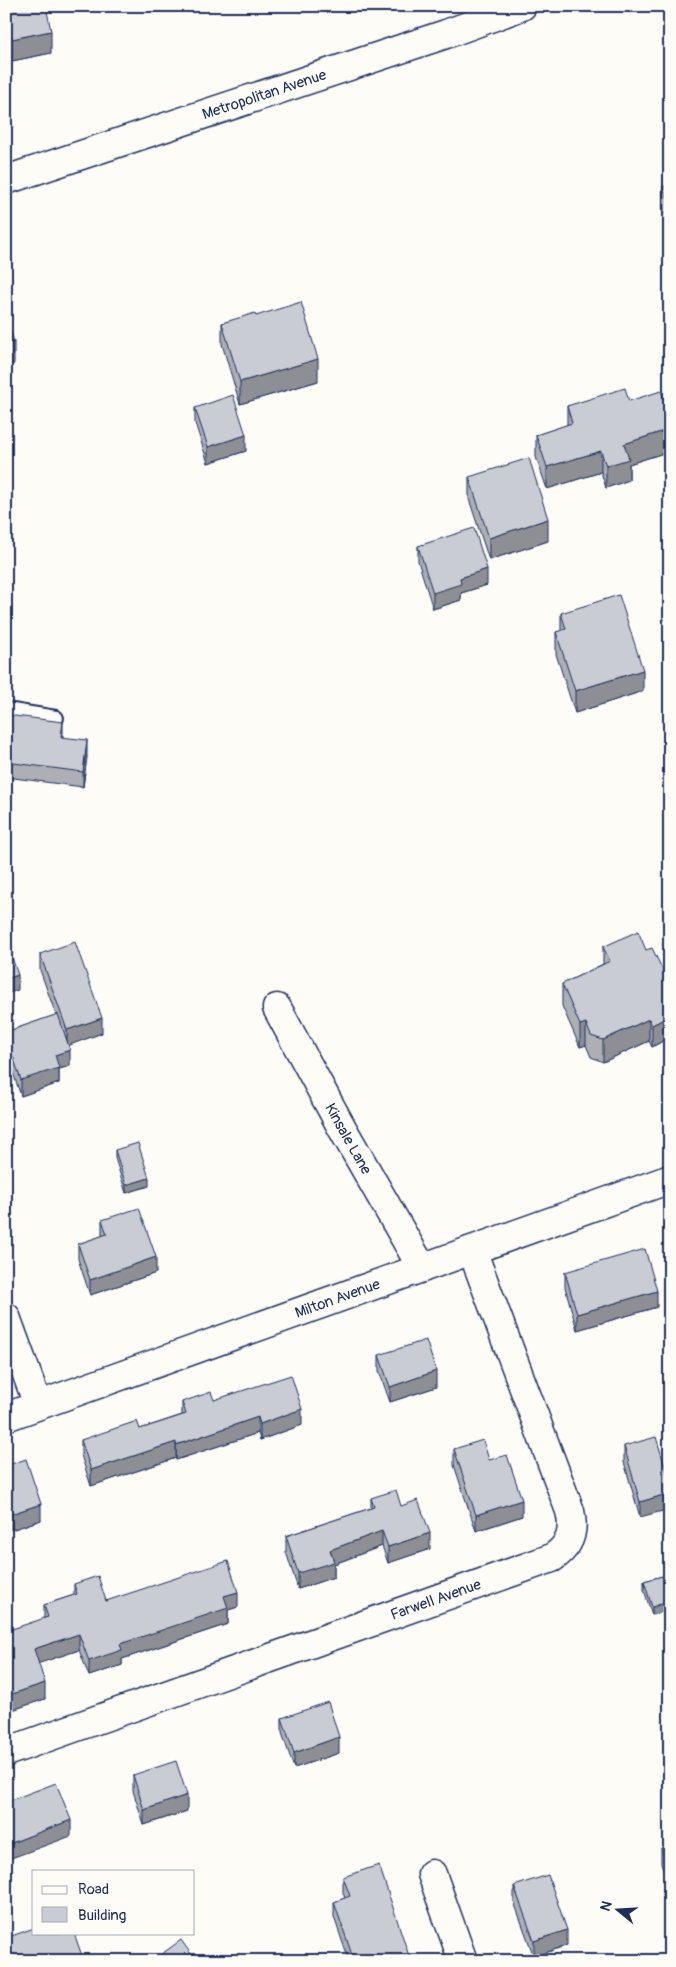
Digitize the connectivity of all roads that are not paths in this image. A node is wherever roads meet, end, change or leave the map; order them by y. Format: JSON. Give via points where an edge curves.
{"nodes":[{"id":1,"x":522,"y":6,"type":"edge"},
{"id":2,"x":6,"y":180,"type":"edge"},
{"id":3,"x":6,"y":710,"type":"edge"},
{"id":4,"x":56,"y":718,"type":"dead end"},
{"id":5,"x":278,"y":1008,"type":"dead end"},
{"id":6,"x":670,"y":1180,"type":"edge"},
{"id":7,"x":472,"y":1250,"type":"junction"},
{"id":8,"x":422,"y":1268,"type":"junction"},
{"id":9,"x":6,"y":1317,"type":"edge"},
{"id":10,"x":38,"y":1405,"type":"junction"},
{"id":11,"x":6,"y":1417,"type":"edge"},
{"id":12,"x":6,"y":1752,"type":"edge"},
{"id":13,"x":432,"y":1874,"type":"dead end"},
{"id":14,"x":463,"y":1961,"type":"edge"}],
"edges":[{"from":1,"to":2,"type":"street","name":"Metropolitan Avenue"},
{"from":3,"to":4,"type":"lane"},
{"from":5,"to":8,"type":"street","name":"Kinsale Lane"},
{"from":6,"to":7,"type":"street","name":"Milton Avenue"},
{"from":7,"to":8,"type":"street","name":"Milton Avenue"},
{"from":7,"to":12,"type":"street","name":"Farwell Avenue","via":[[570,1511],[571,1532],[568,1544],[561,1552],[552,1558]]},
{"from":8,"to":10,"type":"street","name":"Milton Avenue"},
{"from":9,"to":10,"type":"street"},
{"from":10,"to":11,"type":"street","name":"Milton Avenue"},
{"from":13,"to":14,"type":"street"}]}
